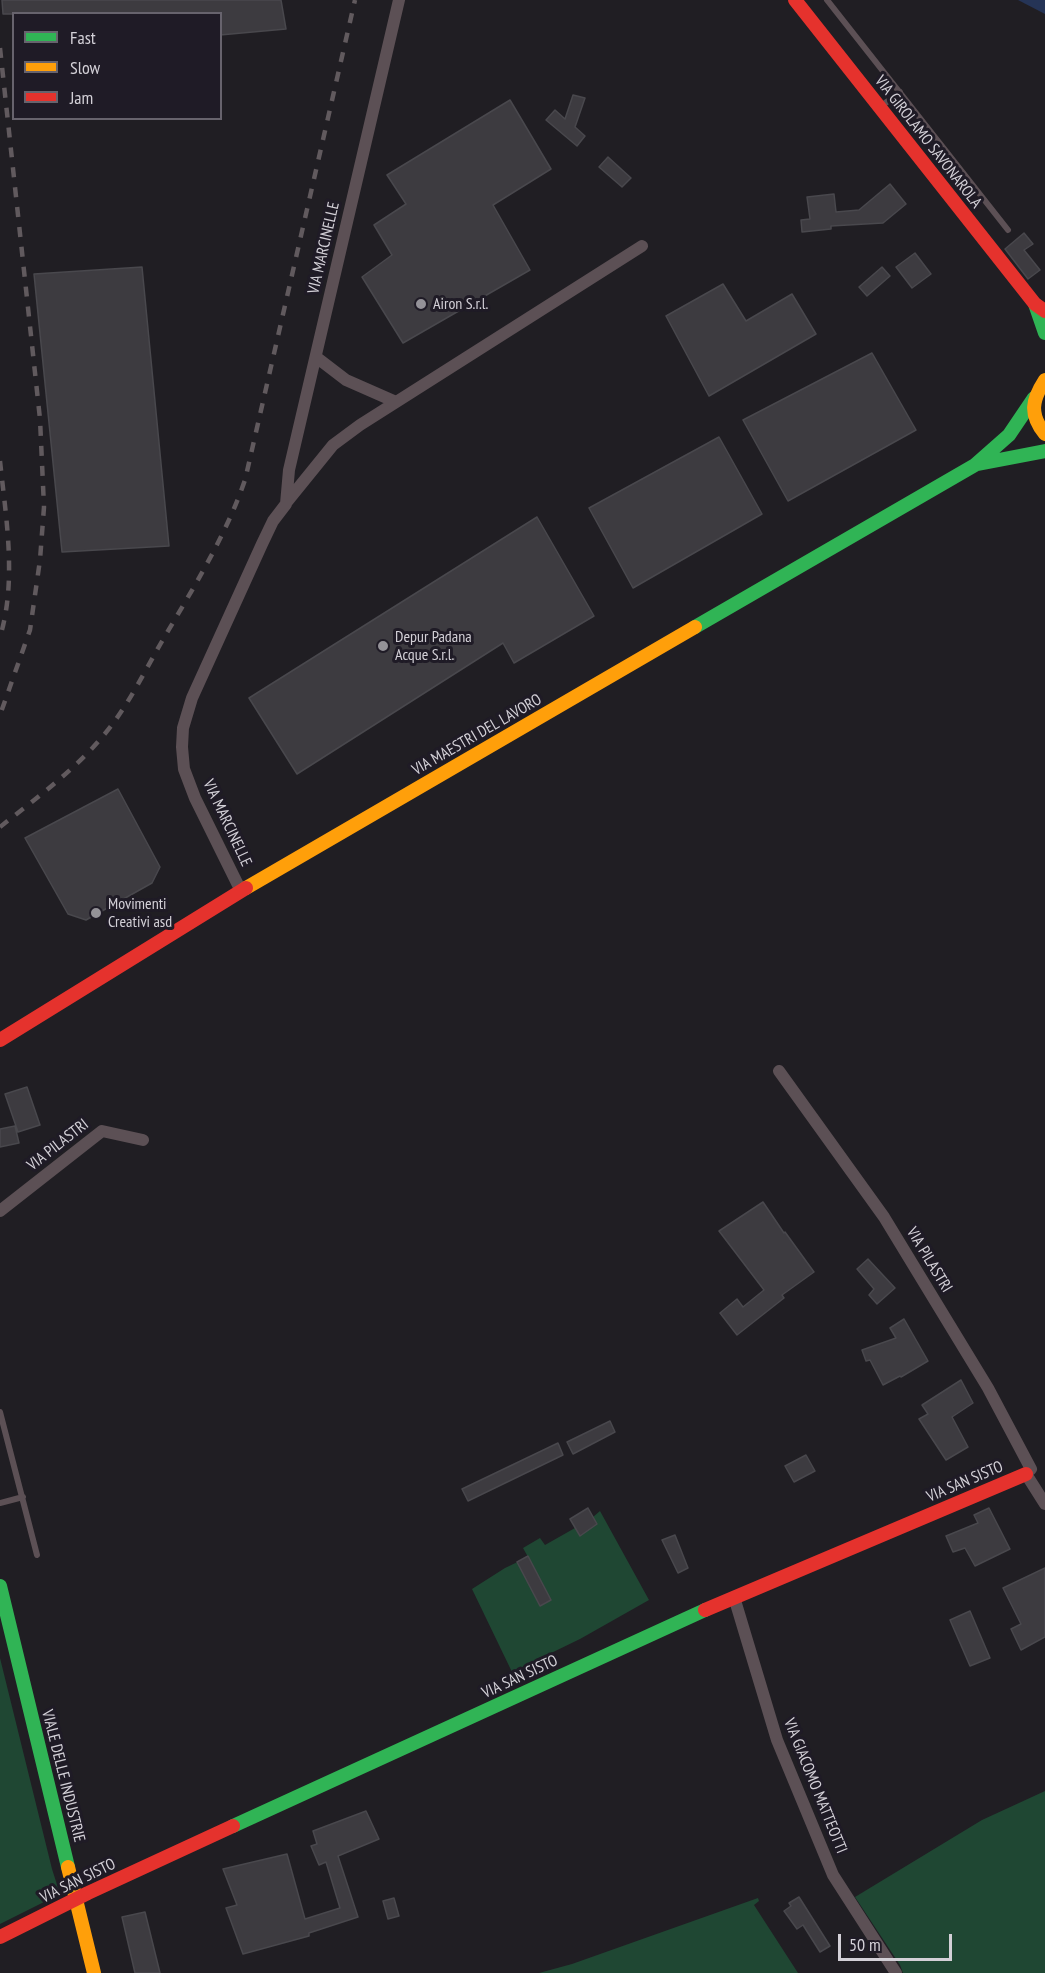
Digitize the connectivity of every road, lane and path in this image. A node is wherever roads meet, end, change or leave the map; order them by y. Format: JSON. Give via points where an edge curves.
{"nodes":[{"id":1,"x":399,"y":0,"type":"edge"},
{"id":2,"x":795,"y":0,"type":"edge"},
{"id":3,"x":827,"y":0,"type":"edge"},
{"id":4,"x":900,"y":92,"type":"junction"},
{"id":5,"x":880,"y":108,"type":"junction"},
{"id":6,"x":1008,"y":230,"type":"dead end"},
{"id":7,"x":642,"y":246,"type":"dead end"},
{"id":8,"x":1040,"y":308,"type":"edge"},
{"id":9,"x":1045,"y":333,"type":"edge"},
{"id":10,"x":316,"y":357,"type":"junction"},
{"id":11,"x":1045,"y":380,"type":"edge"},
{"id":12,"x":1034,"y":398,"type":"junction"},
{"id":13,"x":396,"y":402,"type":"junction"},
{"id":14,"x":1045,"y":434,"type":"edge"},
{"id":15,"x":1045,"y":451,"type":"edge"},
{"id":16,"x":975,"y":465,"type":"junction"},
{"id":17,"x":286,"y":504,"type":"junction"},
{"id":18,"x":241,"y":891,"type":"junction"},
{"id":19,"x":0,"y":1040,"type":"edge"},
{"id":20,"x":779,"y":1071,"type":"dead end"},
{"id":21,"x":143,"y":1140,"type":"dead end"},
{"id":22,"x":0,"y":1211,"type":"edge"},
{"id":23,"x":0,"y":1412,"type":"edge"},
{"id":24,"x":1026,"y":1474,"type":"junction"},
{"id":25,"x":23,"y":1497,"type":"junction"},
{"id":26,"x":0,"y":1503,"type":"edge"},
{"id":27,"x":1045,"y":1504,"type":"edge"},
{"id":28,"x":37,"y":1555,"type":"dead end"},
{"id":29,"x":0,"y":1586,"type":"edge"},
{"id":30,"x":734,"y":1597,"type":"junction"},
{"id":31,"x":76,"y":1899,"type":"junction"},
{"id":32,"x":0,"y":1937,"type":"edge"},
{"id":33,"x":94,"y":1973,"type":"edge"},
{"id":34,"x":896,"y":1973,"type":"edge"}],
"edges":[{"from":1,"to":10,"type":"street","name":"VIA MARCINELLE"},
{"from":2,"to":5,"type":"street","name":"VIA GIROLAMO SAVONAROLA"},
{"from":3,"to":4,"type":"lane"},
{"from":4,"to":5,"type":"lane"},
{"from":4,"to":6,"type":"lane"},
{"from":5,"to":8,"type":"street","name":"VIA GIROLAMO SAVONAROLA"},
{"from":7,"to":13,"type":"street","name":"VIA MARCINELLE"},
{"from":8,"to":9,"type":"street","name":"VIA GIROLAMO SAVONAROLA"},
{"from":10,"to":13,"type":"street","via":[[346,380]]},
{"from":10,"to":17,"type":"street","name":"VIA MARCINELLE","via":[[289,470]]},
{"from":11,"to":12,"type":"street"},
{"from":12,"to":14,"type":"street","via":[[1035,413]]},
{"from":12,"to":16,"type":"street","via":[[1009,435]]},
{"from":13,"to":17,"type":"street","name":"VIA MARCINELLE","via":[[333,445]]},
{"from":15,"to":16,"type":"street"},
{"from":16,"to":18,"type":"street","name":"VIA MAESTRI DEL LAVORO"},
{"from":17,"to":18,"type":"street","name":"VIA MARCINELLE","via":[[262,544],[192,698],[183,728],[184,769]]},
{"from":18,"to":19,"type":"street","name":"VIA MAESTRI DEL LAVORO"},
{"from":20,"to":24,"type":"street","name":"VIA PILASTRI","via":[[884,1217],[988,1388],[1031,1469]]},
{"from":21,"to":22,"type":"street","name":"VIA PILASTRI","via":[[102,1131]]},
{"from":23,"to":25,"type":"lane"},
{"from":24,"to":27,"type":"street","name":"VIA SAN SISTO"},
{"from":24,"to":30,"type":"street","name":"VIA SAN SISTO"},
{"from":25,"to":26,"type":"lane"},
{"from":25,"to":28,"type":"lane"},
{"from":29,"to":31,"type":"street","name":"VIALE DELLE INDUSTRIE"},
{"from":30,"to":31,"type":"street","name":"VIA SAN SISTO"},
{"from":30,"to":34,"type":"street","name":"VIA GIACOMO MATTEOTTI","via":[[777,1740],[833,1875]]},
{"from":31,"to":32,"type":"street","name":"VIA SAN SISTO"},
{"from":31,"to":33,"type":"street","name":"VIALE DELLE INDUSTRIE"}]}
